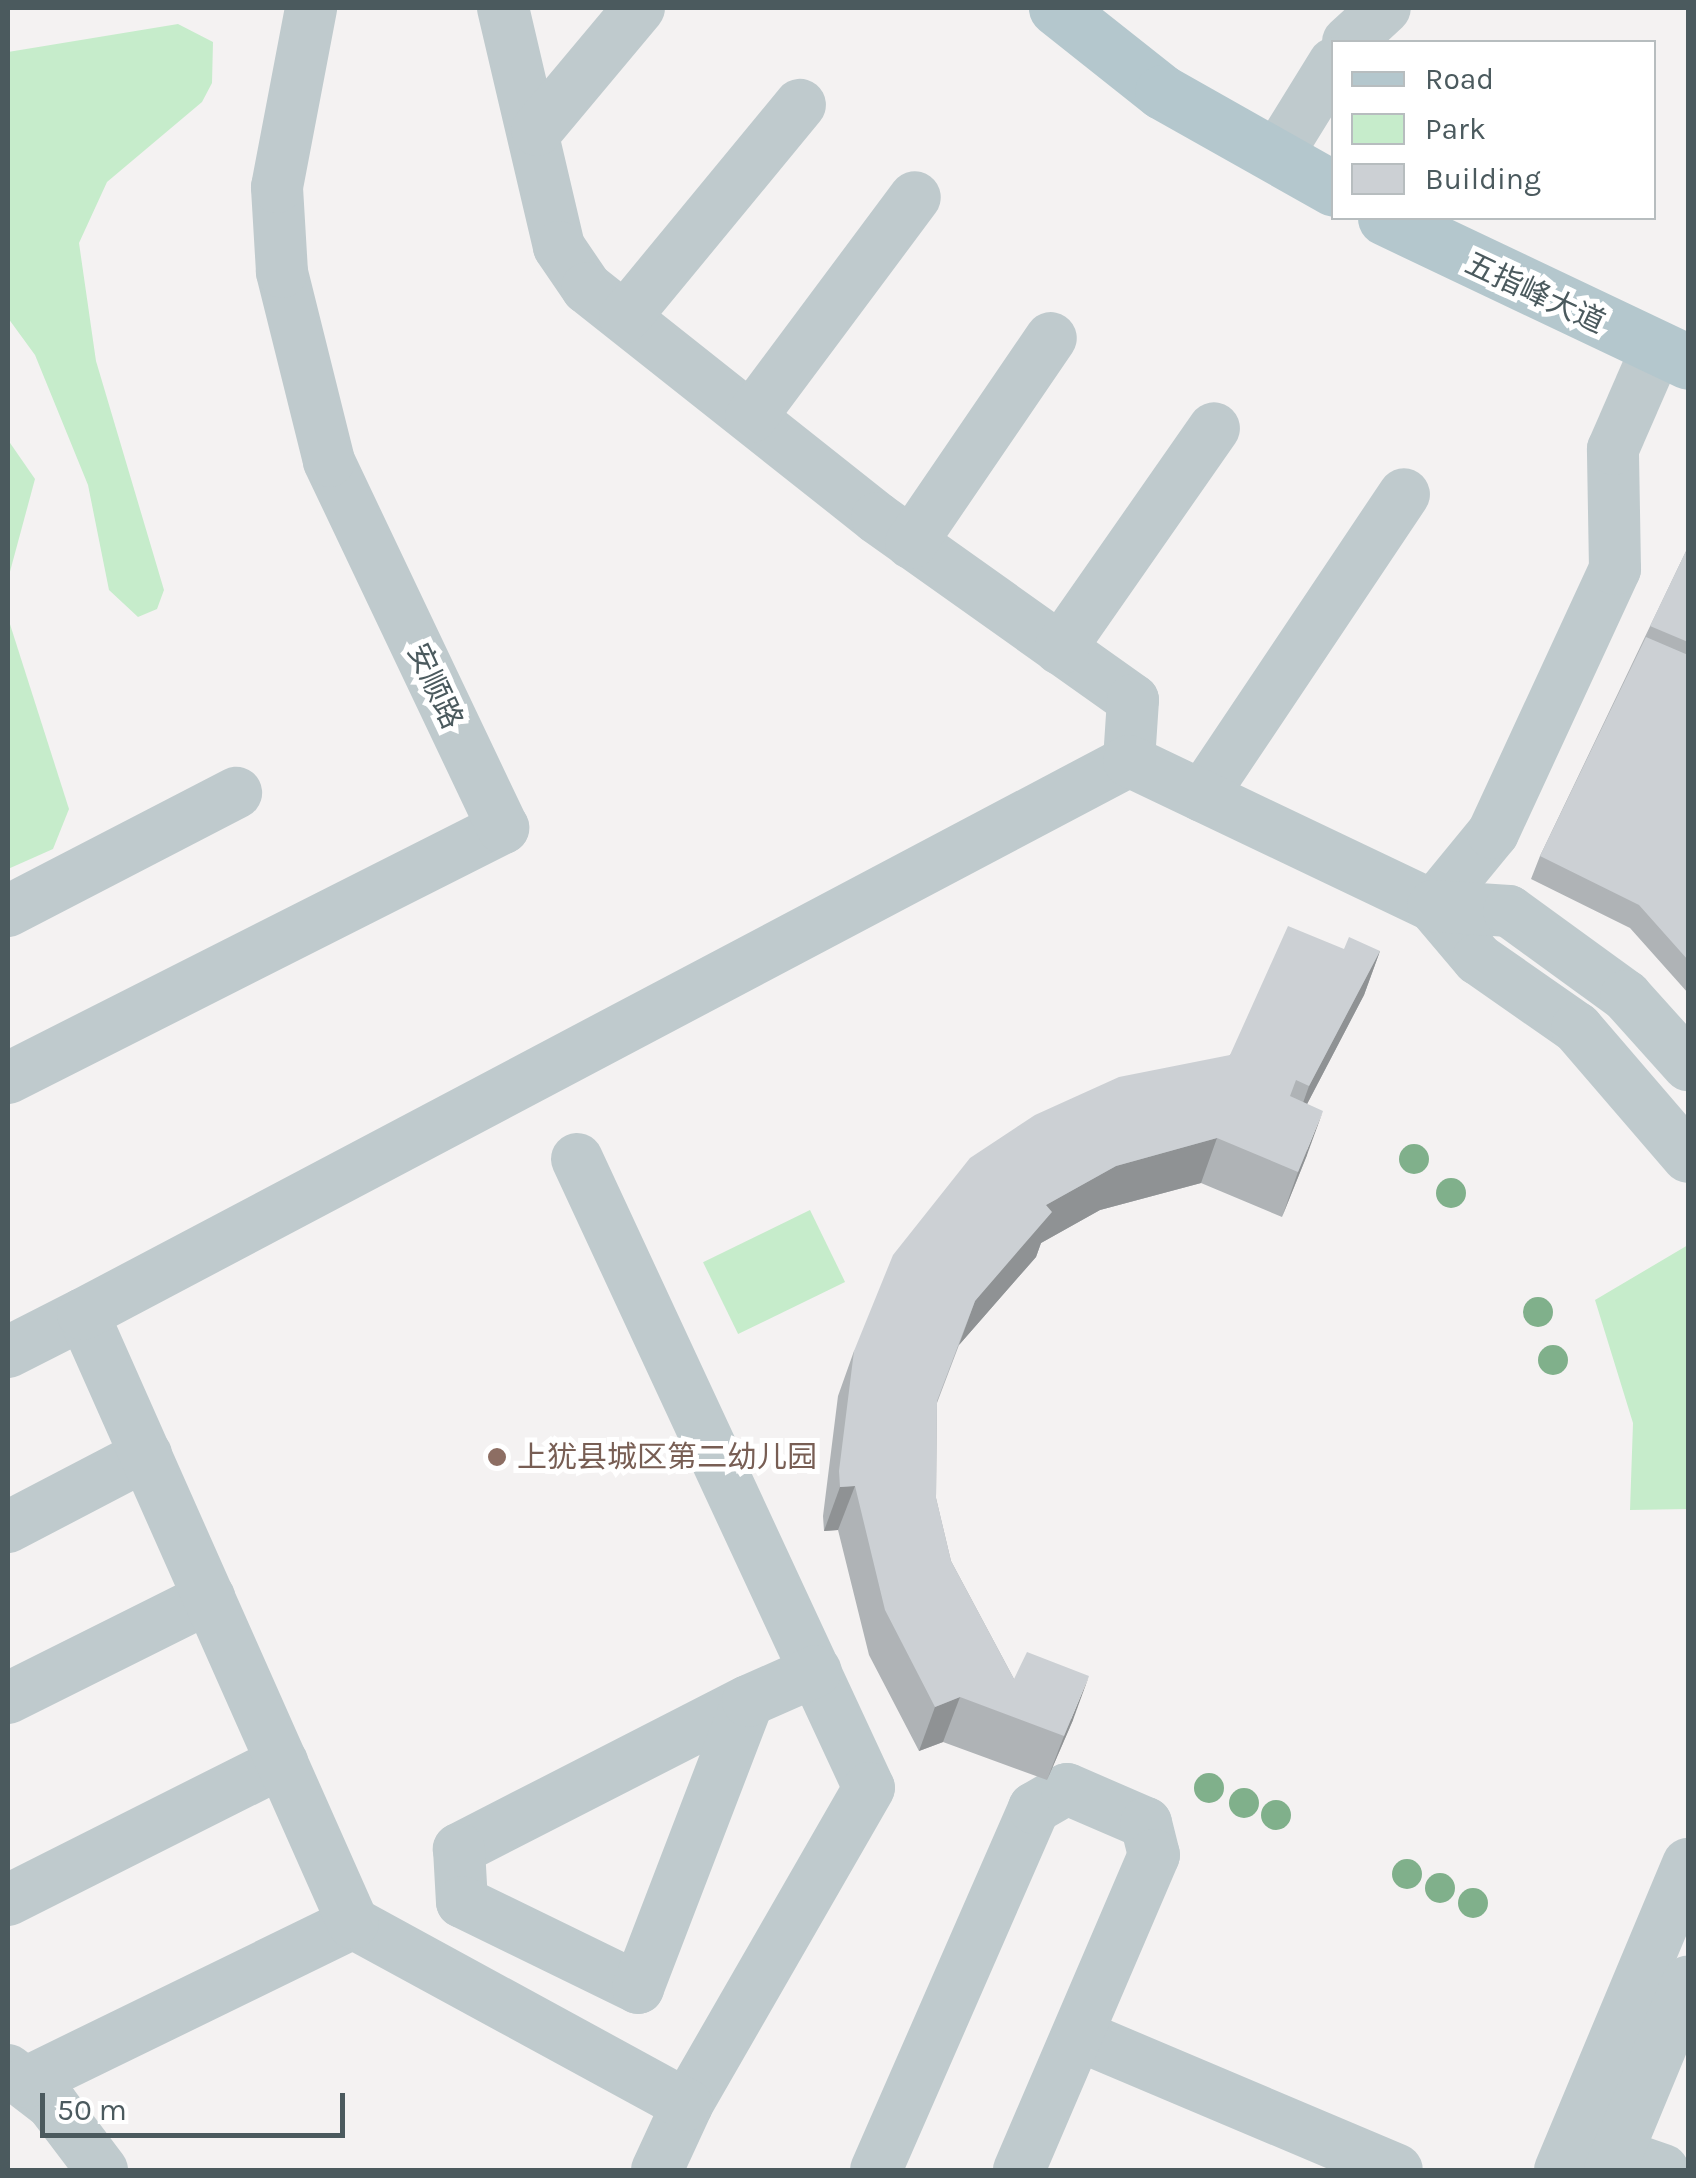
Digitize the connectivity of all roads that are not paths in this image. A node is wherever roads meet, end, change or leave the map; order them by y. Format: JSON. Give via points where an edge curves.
{"nodes":[{"id":1,"x":311,"y":8,"type":"edge"},
{"id":2,"x":503,"y":8,"type":"edge"},
{"id":3,"x":639,"y":8,"type":"edge"},
{"id":4,"x":1056,"y":8,"type":"edge"},
{"id":5,"x":1385,"y":8,"type":"edge"},
{"id":6,"x":1350,"y":40,"type":"edge"},
{"id":7,"x":1331,"y":69,"type":"edge"},
{"id":8,"x":800,"y":105,"type":"dead end"},
{"id":9,"x":537,"y":130,"type":"junction"},
{"id":10,"x":1276,"y":157,"type":"junction"},
{"id":11,"x":1331,"y":187,"type":"edge"},
{"id":12,"x":915,"y":197,"type":"dead end"},
{"id":13,"x":1389,"y":220,"type":"edge"},
{"id":14,"x":625,"y":318,"type":"junction"},
{"id":15,"x":1051,"y":338,"type":"dead end"},
{"id":16,"x":1673,"y":355,"type":"edge"},
{"id":17,"x":750,"y":417,"type":"junction"},
{"id":18,"x":1214,"y":428,"type":"dead end"},
{"id":19,"x":1404,"y":494,"type":"dead end"},
{"id":20,"x":911,"y":543,"type":"junction"},
{"id":21,"x":1060,"y":650,"type":"junction"},
{"id":22,"x":1129,"y":760,"type":"junction"},
{"id":23,"x":236,"y":794,"type":"dead end"},
{"id":24,"x":1202,"y":796,"type":"junction"},
{"id":25,"x":1433,"y":906,"type":"junction"},
{"id":26,"x":8,"y":911,"type":"edge"},
{"id":27,"x":1600,"y":975,"type":"junction"},
{"id":28,"x":1562,"y":1017,"type":"junction"},
{"id":29,"x":1688,"y":1065,"type":"edge"},
{"id":30,"x":8,"y":1078,"type":"edge"},
{"id":31,"x":1688,"y":1156,"type":"edge"},
{"id":32,"x":578,"y":1160,"type":"dead end"},
{"id":33,"x":83,"y":1314,"type":"junction"},
{"id":34,"x":8,"y":1352,"type":"edge"},
{"id":35,"x":146,"y":1455,"type":"junction"},
{"id":36,"x":8,"y":1527,"type":"edge"},
{"id":37,"x":209,"y":1598,"type":"junction"},
{"id":38,"x":816,"y":1670,"type":"junction"},
{"id":39,"x":8,"y":1698,"type":"edge"},
{"id":40,"x":748,"y":1701,"type":"junction"},
{"id":41,"x":282,"y":1762,"type":"junction"},
{"id":42,"x":1688,"y":1864,"type":"edge"},
{"id":43,"x":8,"y":1900,"type":"edge"},
{"id":44,"x":353,"y":1923,"type":"junction"},
{"id":45,"x":1688,"y":1982,"type":"edge"},
{"id":46,"x":1078,"y":2035,"type":"junction"},
{"id":47,"x":18,"y":2076,"type":"edge"},
{"id":48,"x":687,"y":2105,"type":"junction"},
{"id":49,"x":1630,"y":2165,"type":"edge"},
{"id":50,"x":102,"y":2170,"type":"edge"},
{"id":51,"x":658,"y":2170,"type":"edge"},
{"id":52,"x":876,"y":2170,"type":"edge"},
{"id":53,"x":1018,"y":2170,"type":"edge"},
{"id":54,"x":1397,"y":2170,"type":"edge"},
{"id":55,"x":1560,"y":2170,"type":"edge"}],
"edges":[{"from":1,"to":30,"type":"street","name":"安顺路","via":[[277,187],[282,272],[328,461],[503,828]]},
{"from":2,"to":9,"type":"street"},
{"from":3,"to":9,"type":"street"},
{"from":4,"to":10,"type":"main road","via":[[1162,92]]},
{"from":5,"to":6,"type":"street"},
{"from":7,"to":10,"type":"street"},
{"from":8,"to":14,"type":"street"},
{"from":9,"to":14,"type":"street","via":[[559,247],[587,288]]},
{"from":10,"to":11,"type":"main road"},
{"from":12,"to":17,"type":"street"},
{"from":13,"to":16,"type":"main road","name":"五指峰大道"},
{"from":14,"to":17,"type":"street"},
{"from":15,"to":20,"type":"street"},
{"from":16,"to":25,"type":"street","via":[[1612,449],[1615,569],[1493,833]]},
{"from":17,"to":20,"type":"street"},
{"from":18,"to":21,"type":"street"},
{"from":19,"to":24,"type":"street"},
{"from":20,"to":21,"type":"street"},
{"from":21,"to":22,"type":"street","via":[[1133,700]]},
{"from":22,"to":24,"type":"street"},
{"from":22,"to":33,"type":"street"},
{"from":23,"to":26,"type":"street"},
{"from":24,"to":25,"type":"street"},
{"from":25,"to":27,"type":"street","via":[[1509,912]]},
{"from":25,"to":28,"type":"street","via":[[1478,960]]},
{"from":27,"to":28,"type":"street"},
{"from":27,"to":29,"type":"street"},
{"from":28,"to":31,"type":"street"},
{"from":32,"to":38,"type":"street"},
{"from":33,"to":34,"type":"street"},
{"from":33,"to":35,"type":"street"},
{"from":35,"to":36,"type":"street"},
{"from":35,"to":37,"type":"street"},
{"from":37,"to":39,"type":"street"},
{"from":37,"to":41,"type":"street"},
{"from":38,"to":40,"type":"street"},
{"from":38,"to":48,"type":"street","via":[[869,1788]]},
{"from":40,"to":40,"type":"street","via":[[459,1849],[462,1902],[638,1988]]},
{"from":41,"to":43,"type":"street"},
{"from":41,"to":44,"type":"street"},
{"from":42,"to":55,"type":"street"},
{"from":44,"to":47,"type":"street"},
{"from":44,"to":48,"type":"street"},
{"from":45,"to":49,"type":"street"},
{"from":46,"to":52,"type":"street","via":[[1154,1855],[1146,1824],[1067,1789],[1034,1808]]},
{"from":46,"to":53,"type":"street"},
{"from":46,"to":54,"type":"street"},
{"from":47,"to":50,"type":"street"},
{"from":48,"to":51,"type":"street"}]}
